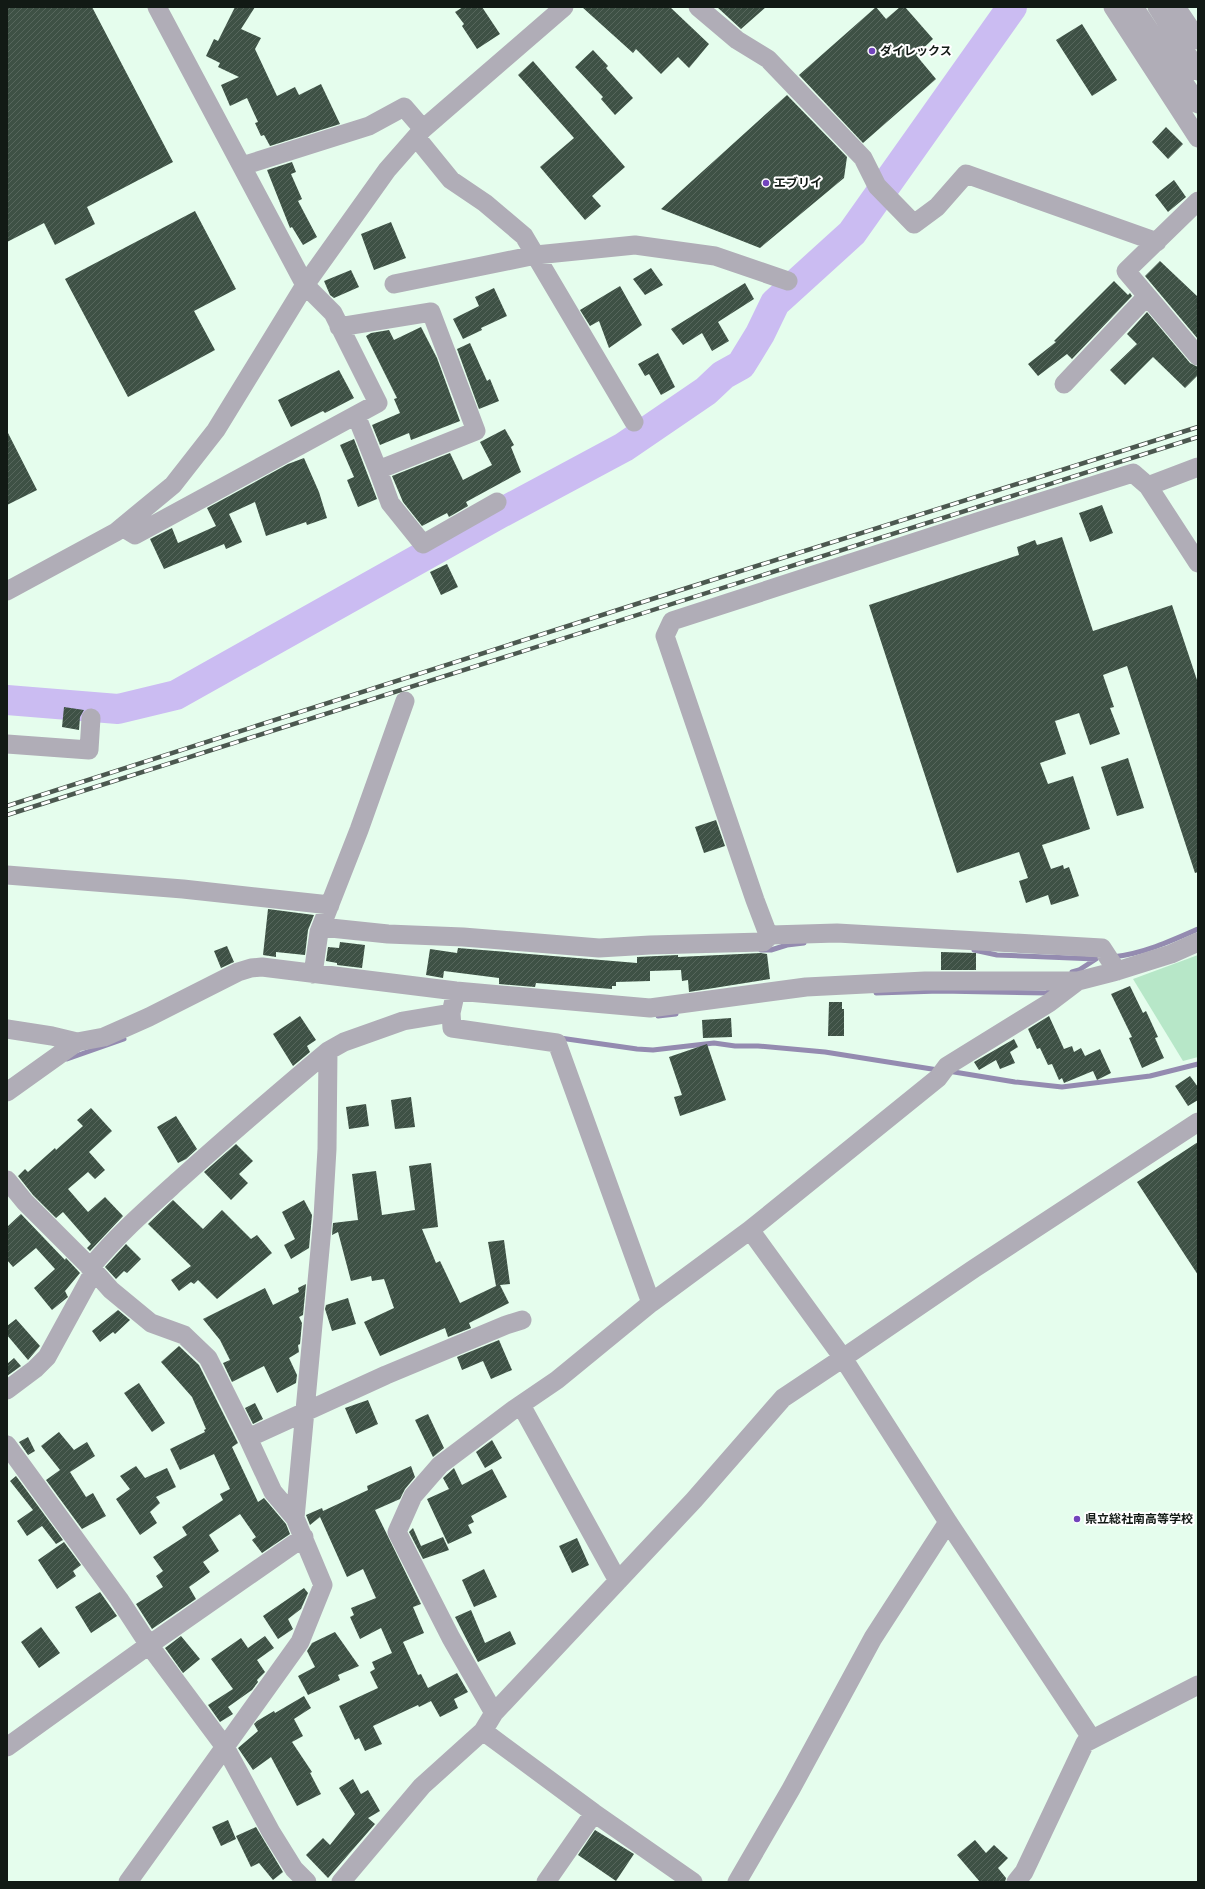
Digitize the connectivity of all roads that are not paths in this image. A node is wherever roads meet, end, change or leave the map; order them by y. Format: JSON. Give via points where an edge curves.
{"nodes":[{"id":1,"x":157,"y":7,"type":"edge"},
{"id":2,"x":564,"y":7,"type":"edge"},
{"id":3,"x":698,"y":7,"type":"edge"},
{"id":4,"x":1113,"y":7,"type":"edge"},
{"id":5,"x":1134,"y":7,"type":"edge"},
{"id":6,"x":1157,"y":7,"type":"edge"},
{"id":7,"x":1176,"y":7,"type":"edge"},
{"id":8,"x":1198,"y":40,"type":"edge"},
{"id":9,"x":1198,"y":71,"type":"edge"},
{"id":10,"x":1198,"y":104,"type":"edge"},
{"id":11,"x":420,"y":133,"type":"junction"},
{"id":12,"x":1198,"y":138,"type":"edge"},
{"id":13,"x":242,"y":166,"type":"junction"},
{"id":14,"x":1198,"y":201,"type":"edge"},
{"id":15,"x":1157,"y":242,"type":"junction"},
{"id":16,"x":536,"y":255,"type":"junction"},
{"id":17,"x":788,"y":281,"type":"dead end"},
{"id":18,"x":394,"y":284,"type":"dead end"},
{"id":19,"x":305,"y":285,"type":"junction"},
{"id":20,"x":1147,"y":296,"type":"junction"},
{"id":21,"x":339,"y":326,"type":"junction"},
{"id":22,"x":1198,"y":356,"type":"edge"},
{"id":23,"x":1064,"y":384,"type":"dead end"},
{"id":24,"x":356,"y":415,"type":"junction"},
{"id":25,"x":634,"y":422,"type":"dead end"},
{"id":26,"x":1198,"y":467,"type":"edge"},
{"id":27,"x":378,"y":470,"type":"junction"},
{"id":28,"x":1148,"y":486,"type":"junction"},
{"id":29,"x":496,"y":502,"type":"dead end"},
{"id":30,"x":122,"y":527,"type":"junction"},
{"id":31,"x":1198,"y":564,"type":"edge"},
{"id":32,"x":7,"y":591,"type":"edge"},
{"id":33,"x":406,"y":701,"type":"dead end"},
{"id":34,"x":91,"y":718,"type":"dead end"},
{"id":35,"x":7,"y":744,"type":"edge"},
{"id":36,"x":7,"y":875,"type":"edge"},
{"id":37,"x":330,"y":905,"type":"junction"},
{"id":38,"x":321,"y":927,"type":"junction"},
{"id":39,"x":771,"y":935,"type":"junction"},
{"id":40,"x":1198,"y":942,"type":"edge"},
{"id":41,"x":1111,"y":962,"type":"junction"},
{"id":42,"x":313,"y":974,"type":"junction"},
{"id":43,"x":1078,"y":981,"type":"junction"},
{"id":44,"x":454,"y":1001,"type":"junction"},
{"id":45,"x":7,"y":1029,"type":"edge"},
{"id":46,"x":77,"y":1042,"type":"junction"},
{"id":47,"x":328,"y":1051,"type":"junction"},
{"id":48,"x":7,"y":1092,"type":"edge"},
{"id":49,"x":1198,"y":1122,"type":"edge"},
{"id":50,"x":7,"y":1180,"type":"edge"},
{"id":51,"x":750,"y":1230,"type":"junction"},
{"id":52,"x":92,"y":1270,"type":"junction"},
{"id":53,"x":651,"y":1303,"type":"junction"},
{"id":54,"x":522,"y":1320,"type":"dead end"},
{"id":55,"x":843,"y":1358,"type":"junction"},
{"id":56,"x":7,"y":1390,"type":"edge"},
{"id":57,"x":521,"y":1406,"type":"junction"},
{"id":58,"x":304,"y":1412,"type":"junction"},
{"id":59,"x":248,"y":1438,"type":"junction"},
{"id":60,"x":7,"y":1445,"type":"edge"},
{"id":61,"x":295,"y":1518,"type":"junction"},
{"id":62,"x":948,"y":1522,"type":"junction"},
{"id":63,"x":304,"y":1536,"type":"junction"},
{"id":64,"x":618,"y":1581,"type":"junction"},
{"id":65,"x":149,"y":1645,"type":"junction"},
{"id":66,"x":1198,"y":1685,"type":"edge"},
{"id":67,"x":494,"y":1714,"type":"junction"},
{"id":68,"x":483,"y":1731,"type":"junction"},
{"id":69,"x":1092,"y":1739,"type":"junction"},
{"id":70,"x":7,"y":1747,"type":"edge"},
{"id":71,"x":226,"y":1747,"type":"junction"},
{"id":72,"x":594,"y":1814,"type":"junction"},
{"id":73,"x":128,"y":1882,"type":"edge"},
{"id":74,"x":308,"y":1882,"type":"edge"},
{"id":75,"x":341,"y":1882,"type":"edge"},
{"id":76,"x":546,"y":1882,"type":"edge"},
{"id":77,"x":693,"y":1882,"type":"edge"},
{"id":78,"x":737,"y":1882,"type":"edge"},
{"id":79,"x":1016,"y":1882,"type":"edge"}],
"edges":[{"from":1,"to":13,"type":"street"},
{"from":2,"to":11,"type":"street"},
{"from":3,"to":15,"type":"street","via":[[737,40],[768,60],[862,158],[877,186],[914,224],[937,207],[966,174]]},
{"from":4,"to":12,"type":"street"},
{"from":5,"to":10,"type":"street"},
{"from":6,"to":9,"type":"street"},
{"from":7,"to":8,"type":"street"},
{"from":11,"to":13,"type":"street","via":[[404,107],[369,126]]},
{"from":11,"to":16,"type":"street","via":[[451,180],[485,203],[524,236]]},
{"from":11,"to":19,"type":"street","via":[[387,170]]},
{"from":13,"to":19,"type":"street"},
{"from":14,"to":15,"type":"street"},
{"from":15,"to":20,"type":"street","via":[[1126,271]]},
{"from":16,"to":17,"type":"street","via":[[635,245],[715,256]]},
{"from":16,"to":18,"type":"street"},
{"from":16,"to":25,"type":"street"},
{"from":19,"to":21,"type":"street","via":[[333,313]]},
{"from":19,"to":30,"type":"street","via":[[216,430],[173,485]]},
{"from":20,"to":22,"type":"street"},
{"from":20,"to":23,"type":"street"},
{"from":21,"to":24,"type":"street","via":[[378,403]]},
{"from":21,"to":27,"type":"street","via":[[431,312],[476,431]]},
{"from":24,"to":27,"type":"street"},
{"from":24,"to":30,"type":"street","via":[[136,535]]},
{"from":26,"to":28,"type":"street"},
{"from":27,"to":29,"type":"street","via":[[390,503],[423,544]]},
{"from":28,"to":31,"type":"street"},
{"from":28,"to":39,"type":"street","via":[[1133,473],[672,621],[665,636],[755,900],[766,929]]},
{"from":30,"to":32,"type":"street"},
{"from":33,"to":37,"type":"street"},
{"from":34,"to":35,"type":"street","via":[[89,750]]},
{"from":36,"to":37,"type":"street","via":[[183,889]]},
{"from":37,"to":38,"type":"street"},
{"from":38,"to":39,"type":"street","via":[[599,948],[763,942]]},
{"from":38,"to":42,"type":"street"},
{"from":39,"to":41,"type":"street","via":[[837,933],[1102,948]]},
{"from":40,"to":41,"type":"street","via":[[1171,954]]},
{"from":41,"to":43,"type":"street"},
{"from":42,"to":44,"type":"street"},
{"from":42,"to":46,"type":"street","via":[[251,968],[112,1034]]},
{"from":43,"to":44,"type":"street","via":[[925,981],[806,987],[650,1008]]},
{"from":43,"to":51,"type":"street","via":[[1049,1003],[944,1071]]},
{"from":44,"to":47,"type":"street","via":[[344,1042]]},
{"from":44,"to":53,"type":"street","via":[[452,1028],[557,1044]]},
{"from":45,"to":46,"type":"street"},
{"from":46,"to":48,"type":"street"},
{"from":47,"to":52,"type":"street","via":[[242,1123],[162,1196],[101,1254]]},
{"from":47,"to":58,"type":"street","via":[[323,1217]]},
{"from":49,"to":55,"type":"street"},
{"from":50,"to":52,"type":"street","via":[[25,1202]]},
{"from":51,"to":53,"type":"street"},
{"from":51,"to":55,"type":"street"},
{"from":52,"to":56,"type":"street","via":[[47,1357]]},
{"from":52,"to":59,"type":"street","via":[[151,1324],[184,1335],[208,1358]]},
{"from":53,"to":57,"type":"street","via":[[600,1347]]},
{"from":54,"to":58,"type":"street","via":[[386,1375]]},
{"from":55,"to":62,"type":"street"},
{"from":55,"to":64,"type":"street","via":[[783,1398],[694,1500]]},
{"from":57,"to":64,"type":"street"},
{"from":57,"to":67,"type":"street","via":[[440,1465],[413,1496],[397,1532],[451,1638]]},
{"from":58,"to":59,"type":"street"},
{"from":58,"to":61,"type":"street"},
{"from":59,"to":61,"type":"street","via":[[273,1492]]},
{"from":60,"to":65,"type":"street","via":[[119,1599]]},
{"from":61,"to":63,"type":"street"},
{"from":62,"to":69,"type":"street"},
{"from":62,"to":78,"type":"street","via":[[873,1638]]},
{"from":63,"to":65,"type":"street"},
{"from":63,"to":71,"type":"street","via":[[324,1585],[300,1642]]},
{"from":64,"to":67,"type":"street"},
{"from":65,"to":70,"type":"street"},
{"from":65,"to":71,"type":"street"},
{"from":66,"to":69,"type":"street"},
{"from":67,"to":68,"type":"street"},
{"from":68,"to":72,"type":"street"},
{"from":68,"to":75,"type":"street","via":[[422,1786]]},
{"from":69,"to":79,"type":"street","via":[[1085,1743],[1024,1872]]},
{"from":71,"to":73,"type":"street"},
{"from":71,"to":74,"type":"street","via":[[278,1844],[294,1869]]},
{"from":72,"to":76,"type":"street"},
{"from":72,"to":77,"type":"street"}]}
